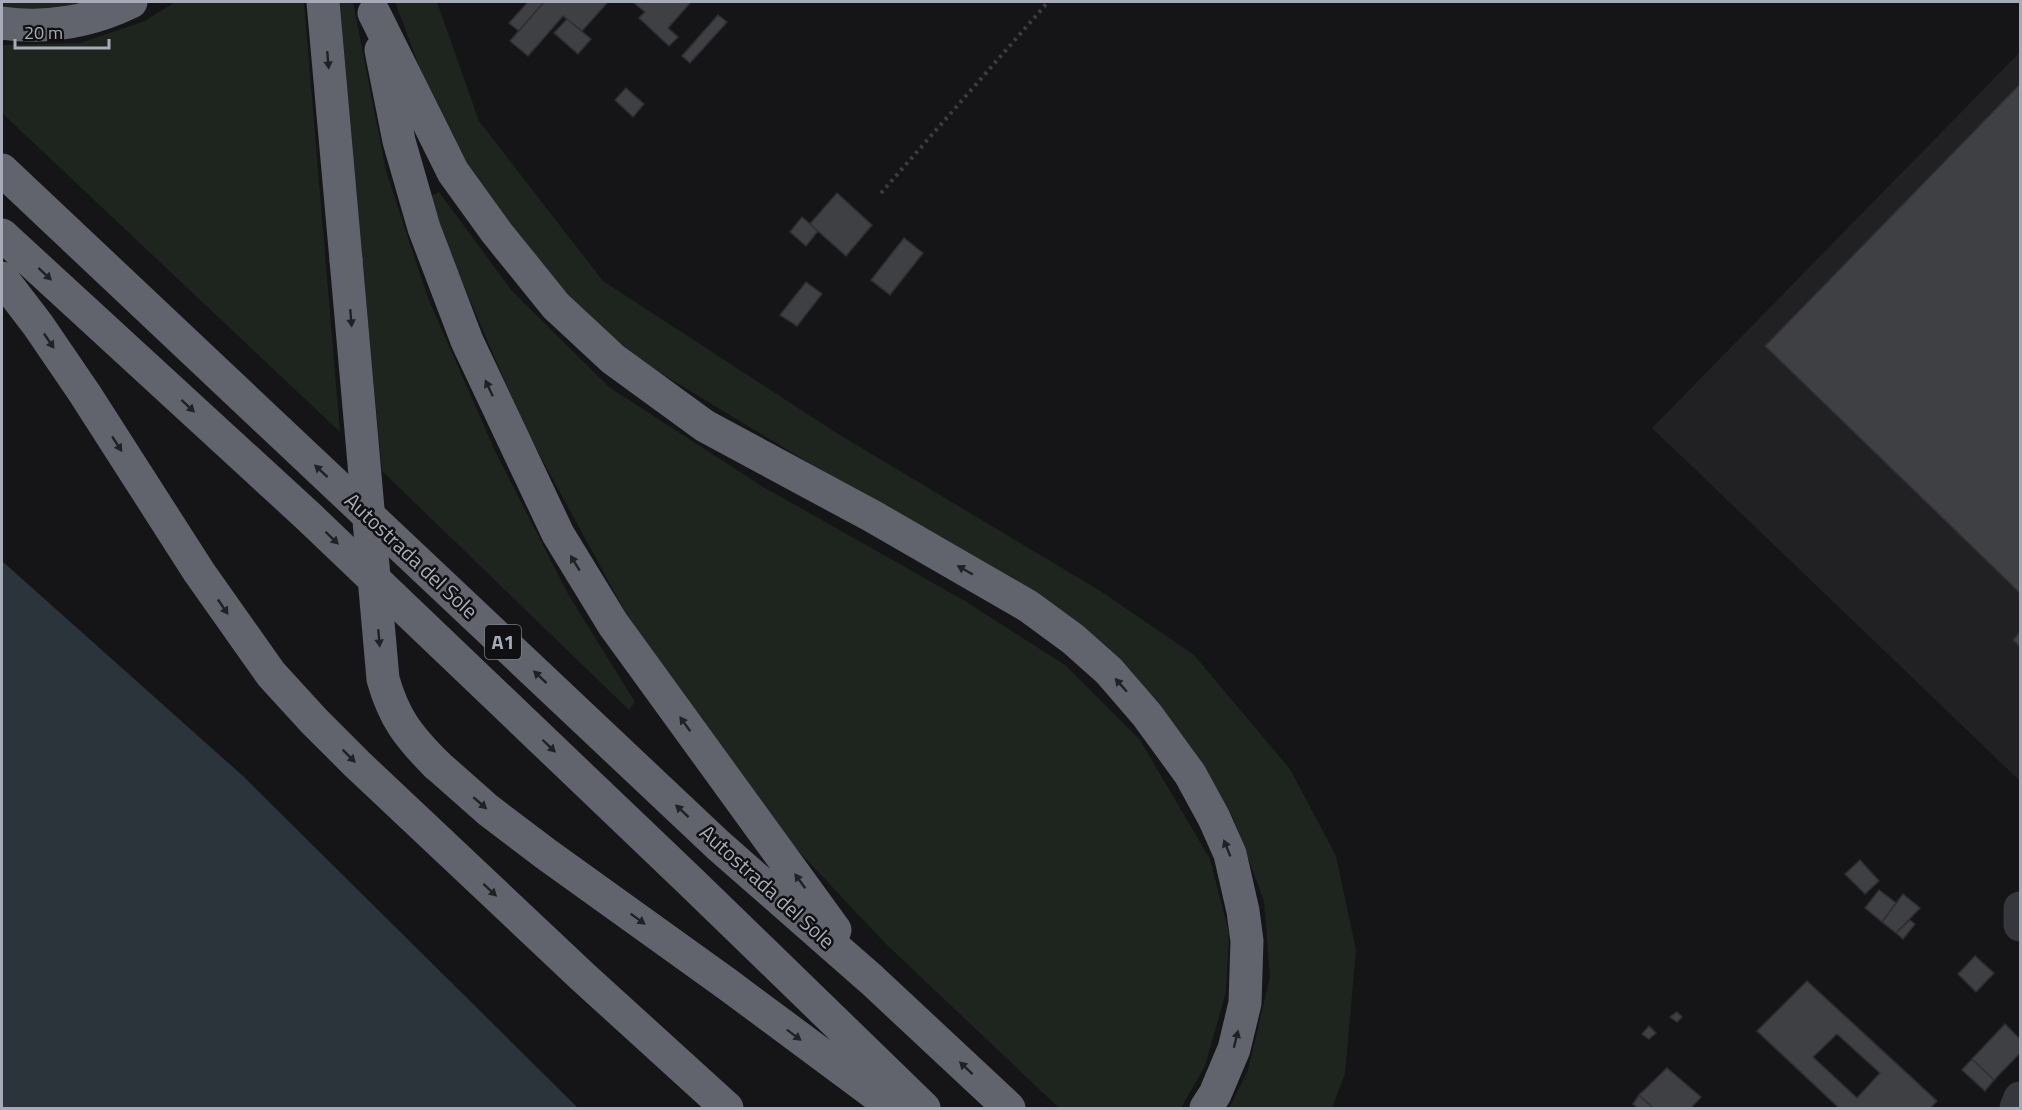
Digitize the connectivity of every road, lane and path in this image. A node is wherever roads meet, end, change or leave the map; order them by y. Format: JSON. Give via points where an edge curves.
{"nodes":[{"id":1,"x":131,"y":2,"type":"edge"},
{"id":2,"x":323,"y":2,"type":"edge"},
{"id":3,"x":1048,"y":2,"type":"edge"},
{"id":4,"x":373,"y":7,"type":"edge"},
{"id":5,"x":2,"y":23,"type":"edge"},
{"id":6,"x":2,"y":170,"type":"edge"},
{"id":7,"x":881,"y":193,"type":"dead end"},
{"id":8,"x":2,"y":235,"type":"edge"},
{"id":9,"x":2,"y":278,"type":"edge"},
{"id":10,"x":2020,"y":908,"type":"edge"},
{"id":11,"x":2020,"y":925,"type":"edge"},
{"id":12,"x":872,"y":980,"type":"junction"},
{"id":13,"x":2020,"y":1098,"type":"edge"},
{"id":14,"x":1210,"y":1101,"type":"edge"},
{"id":15,"x":728,"y":1108,"type":"edge"},
{"id":16,"x":894,"y":1108,"type":"edge"},
{"id":17,"x":924,"y":1108,"type":"edge"},
{"id":18,"x":1009,"y":1108,"type":"edge"},
{"id":19,"x":2016,"y":1108,"type":"edge"}],
"edges":[{"from":1,"to":5,"type":"highway","via":[[111,12],[69,23],[28,27]]},
{"from":2,"to":16,"type":"highway","one_way":true,"bridge":true,"via":[[383,679],[394,713],[436,765],[504,822]]},
{"from":3,"to":7,"type":"path"},
{"from":12,"to":4,"type":"highway","one_way":true,"via":[[613,624],[558,534],[467,340],[424,228],[396,129]]},
{"from":14,"to":4,"type":"highway","one_way":true,"via":[[1234,1049],[1245,1003],[1247,941],[1243,911],[1230,854],[1214,818],[1190,774],[1147,715],[1109,671],[1028,606],[705,426],[613,359],[556,306],[453,172]]},
{"from":12,"to":6,"type":"highway","name":"Autostrada del Sole","number":"A1","one_way":true,"via":[[718,845]]},
{"from":8,"to":17,"type":"highway","name":"Autostrada del Sole","number":"A1","one_way":true,"via":[[309,517]]},
{"from":9,"to":15,"type":"highway","one_way":true,"via":[[72,375],[199,572],[271,674],[357,764]]},
{"from":10,"to":11,"type":"street"},
{"from":18,"to":12,"type":"highway","name":"Autostrada del Sole","number":"A1","one_way":true},
{"from":13,"to":19,"type":"street"}]}
